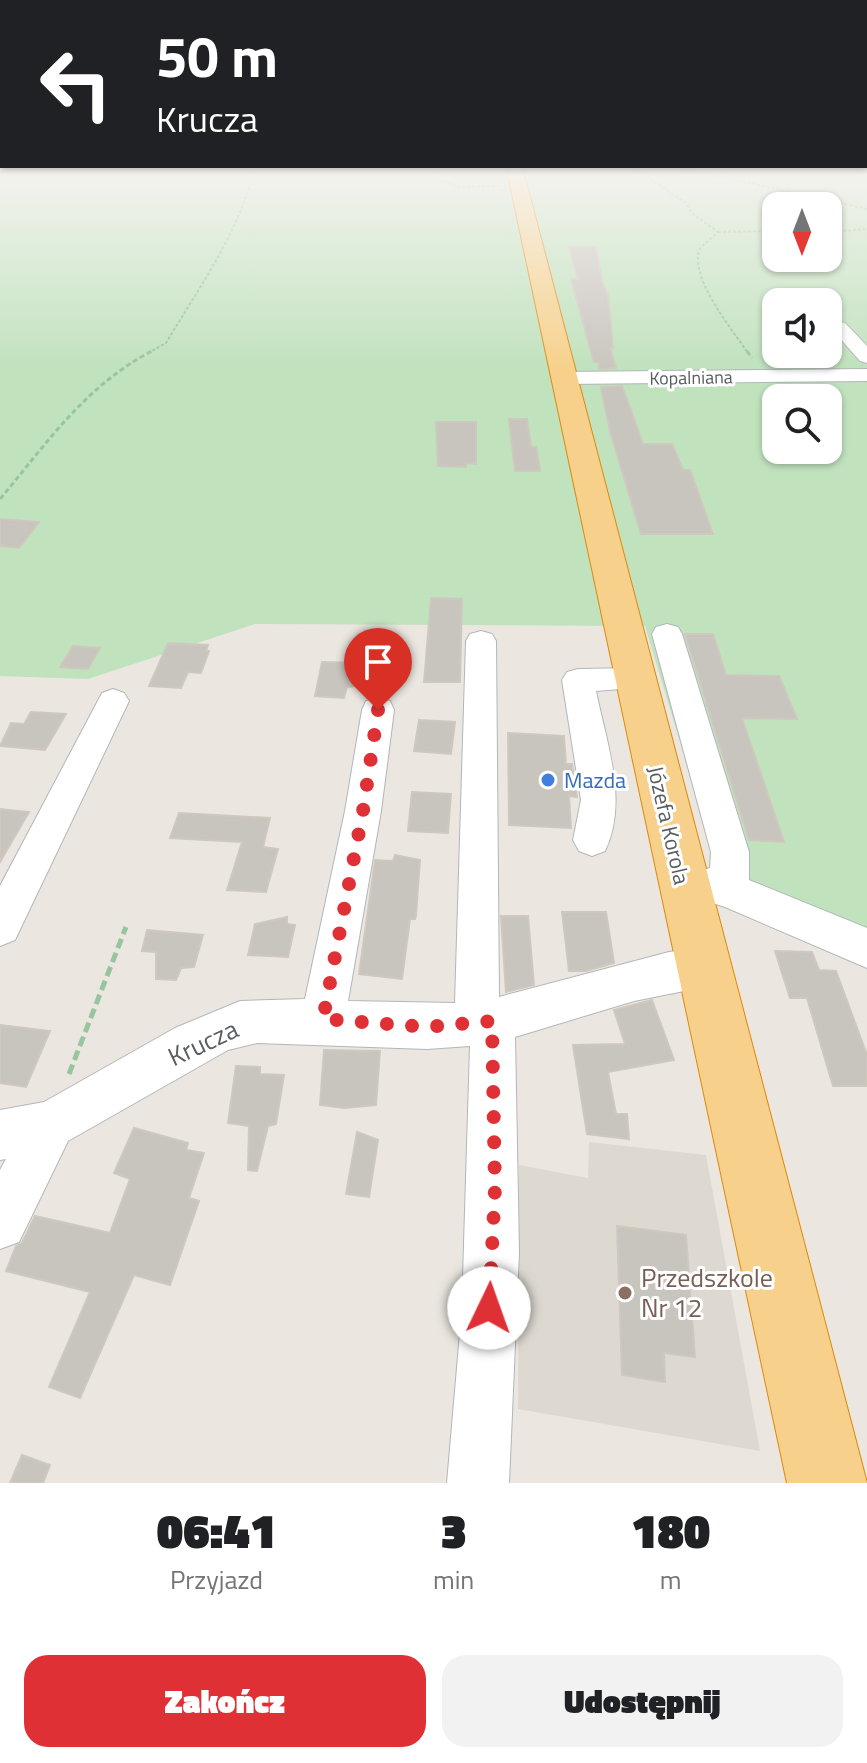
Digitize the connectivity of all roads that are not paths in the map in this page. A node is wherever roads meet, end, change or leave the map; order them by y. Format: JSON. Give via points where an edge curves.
{"nodes":[{"id":1,"x":529,"y":232,"type":"edge"},
{"id":2,"x":842,"y":330,"type":"edge"},
{"id":3,"x":867,"y":357,"type":"edge"},
{"id":4,"x":867,"y":375,"type":"edge"},
{"id":5,"x":563,"y":378,"type":"junction"},
{"id":6,"x":667,"y":634,"type":"dead end"},
{"id":7,"x":481,"y":641,"type":"dead end"},
{"id":8,"x":634,"y":679,"type":"junction"},
{"id":9,"x":113,"y":701,"type":"dead end"},
{"id":10,"x":378,"y":710,"type":"dead end"},
{"id":11,"x":592,"y":840,"type":"dead end"},
{"id":12,"x":682,"y":883,"type":"junction"},
{"id":13,"x":729,"y":890,"type":"junction"},
{"id":14,"x":0,"y":927,"type":"edge"},
{"id":15,"x":867,"y":948,"type":"edge"},
{"id":16,"x":704,"y":967,"type":"junction"},
{"id":17,"x":323,"y":1019,"type":"junction"},
{"id":18,"x":484,"y":1022,"type":"junction"},
{"id":19,"x":50,"y":1125,"type":"junction"},
{"id":20,"x":0,"y":1135,"type":"edge"},
{"id":21,"x":0,"y":1223,"type":"edge"},
{"id":22,"x":478,"y":1483,"type":"edge"},
{"id":23,"x":827,"y":1483,"type":"edge"}],
"edges":[{"from":1,"to":5,"type":"highway","name":"Józefa Korola"},
{"from":2,"to":3,"type":"street"},
{"from":4,"to":5,"type":"street","name":"Kopalniana"},
{"from":5,"to":8,"type":"highway","name":"Józefa Korola"},
{"from":6,"to":13,"type":"street","via":[[730,852]]},
{"from":7,"to":18,"type":"street"},
{"from":8,"to":11,"type":"street","via":[[578,680],[599,800]]},
{"from":8,"to":12,"type":"highway","name":"Józefa Korola"},
{"from":9,"to":14,"type":"street"},
{"from":10,"to":17,"type":"street"},
{"from":12,"to":13,"type":"street"},
{"from":12,"to":16,"type":"highway","name":"Józefa Korola"},
{"from":13,"to":15,"type":"street"},
{"from":16,"to":18,"type":"street","name":"Krucza","via":[[653,974],[556,1006]]},
{"from":16,"to":23,"type":"highway","name":"Józefa Korola"},
{"from":17,"to":18,"type":"street","name":"Krucza","via":[[427,1027]]},
{"from":17,"to":19,"type":"street","name":"Krucza","via":[[242,1022]]},
{"from":18,"to":22,"type":"street","via":[[495,1189]]},
{"from":19,"to":20,"type":"street","name":"Krucza"},
{"from":19,"to":21,"type":"street"}]}
